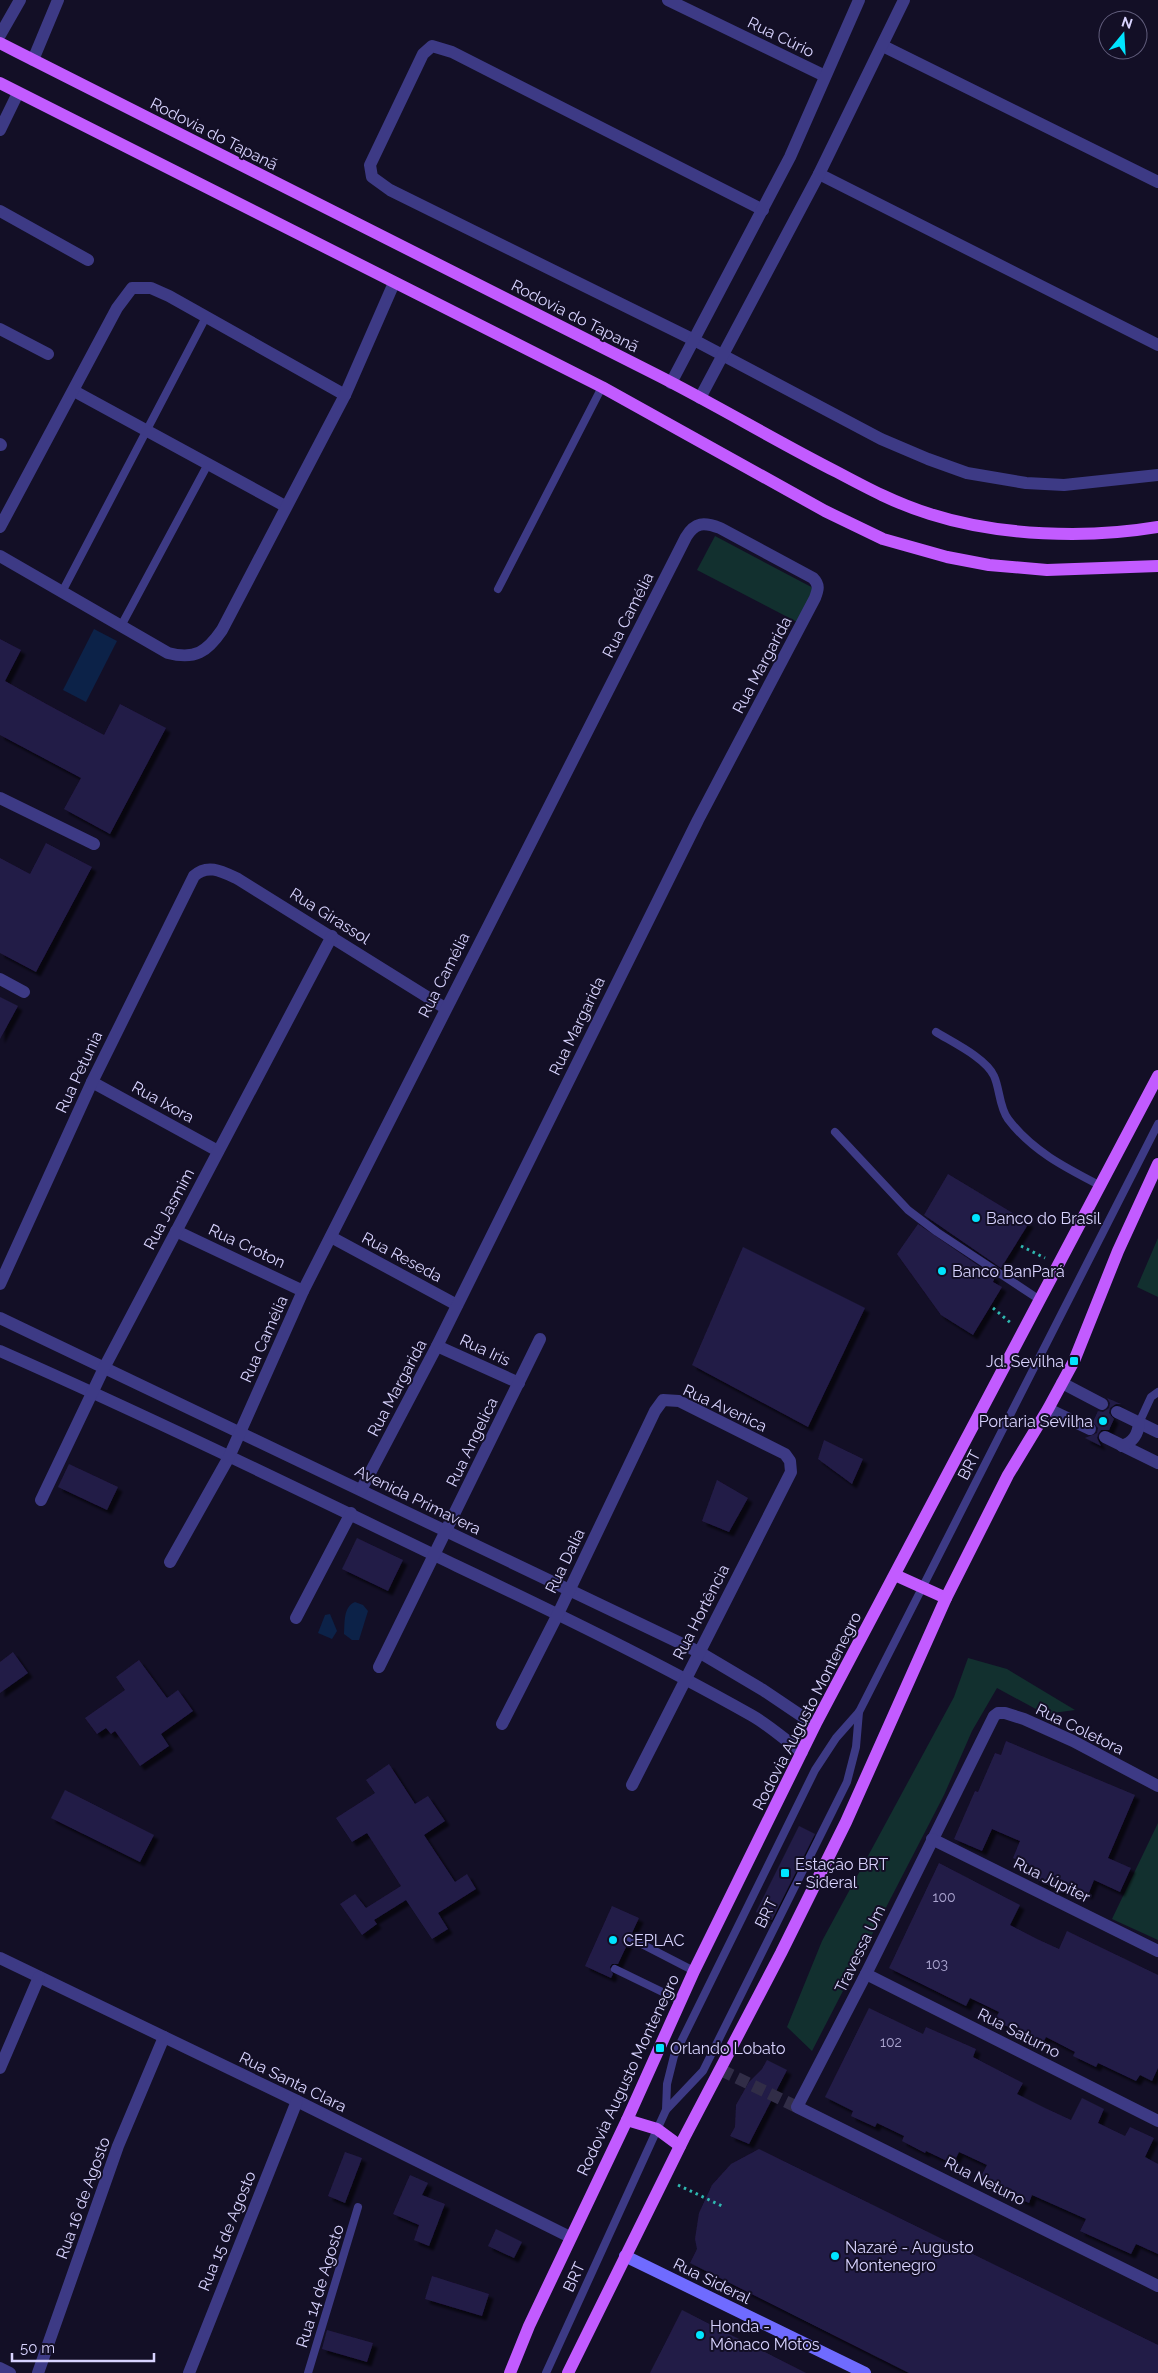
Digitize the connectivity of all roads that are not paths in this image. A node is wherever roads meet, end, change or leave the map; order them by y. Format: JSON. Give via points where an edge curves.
{"nodes":[{"id":1,"x":20,"y":0,"type":"edge"},
{"id":2,"x":58,"y":0,"type":"edge"},
{"id":3,"x":668,"y":0,"type":"edge"},
{"id":4,"x":859,"y":0,"type":"edge"},
{"id":5,"x":904,"y":0,"type":"edge"},
{"id":6,"x":0,"y":35,"type":"edge"},
{"id":7,"x":0,"y":42,"type":"edge"},
{"id":8,"x":883,"y":46,"type":"junction"},
{"id":9,"x":33,"y":60,"type":"junction"},
{"id":10,"x":825,"y":76,"type":"junction"},
{"id":11,"x":0,"y":83,"type":"edge"},
{"id":12,"x":18,"y":93,"type":"junction"},
{"id":13,"x":0,"y":130,"type":"edge"},
{"id":14,"x":819,"y":174,"type":"junction"},
{"id":15,"x":1158,"y":182,"type":"edge"},
{"id":16,"x":764,"y":210,"type":"junction"},
{"id":17,"x":0,"y":212,"type":"edge"},
{"id":18,"x":88,"y":260,"type":"dead end"},
{"id":19,"x":394,"y":283,"type":"junction"},
{"id":20,"x":206,"y":317,"type":"junction"},
{"id":21,"x":0,"y":329,"type":"edge"},
{"id":22,"x":694,"y":340,"type":"junction"},
{"id":23,"x":1158,"y":345,"type":"edge"},
{"id":24,"x":48,"y":354,"type":"dead end"},
{"id":25,"x":722,"y":354,"type":"junction"},
{"id":26,"x":671,"y":383,"type":"junction"},
{"id":27,"x":602,"y":388,"type":"junction"},
{"id":28,"x":74,"y":391,"type":"junction"},
{"id":29,"x":345,"y":395,"type":"junction"},
{"id":30,"x":700,"y":398,"type":"junction"},
{"id":31,"x":147,"y":430,"type":"junction"},
{"id":32,"x":208,"y":464,"type":"junction"},
{"id":33,"x":1158,"y":475,"type":"edge"},
{"id":34,"x":285,"y":506,"type":"junction"},
{"id":35,"x":0,"y":527,"type":"edge"},
{"id":36,"x":1158,"y":527,"type":"edge"},
{"id":37,"x":0,"y":556,"type":"edge"},
{"id":38,"x":1158,"y":566,"type":"edge"},
{"id":39,"x":813,"y":578,"type":"joint"},
{"id":40,"x":498,"y":588,"type":"dead end"},
{"id":41,"x":62,"y":592,"type":"junction"},
{"id":42,"x":120,"y":626,"type":"junction"},
{"id":43,"x":0,"y":798,"type":"edge"},
{"id":44,"x":94,"y":844,"type":"dead end"},
{"id":45,"x":194,"y":876,"type":"joint"},
{"id":46,"x":332,"y":936,"type":"junction"},
{"id":47,"x":0,"y":979,"type":"edge"},
{"id":48,"x":24,"y":992,"type":"dead end"},
{"id":49,"x":445,"y":1008,"type":"junction"},
{"id":50,"x":936,"y":1032,"type":"dead end"},
{"id":51,"x":1158,"y":1076,"type":"edge"},
{"id":52,"x":92,"y":1082,"type":"junction"},
{"id":53,"x":1158,"y":1124,"type":"edge"},
{"id":54,"x":835,"y":1132,"type":"dead end"},
{"id":55,"x":218,"y":1152,"type":"junction"},
{"id":56,"x":1158,"y":1164,"type":"edge"},
{"id":57,"x":1101,"y":1186,"type":"junction"},
{"id":58,"x":176,"y":1231,"type":"junction"},
{"id":59,"x":330,"y":1237,"type":"junction"},
{"id":60,"x":2,"y":1276,"type":"edge"},
{"id":61,"x":303,"y":1290,"type":"junction"},
{"id":62,"x":1040,"y":1300,"type":"junction"},
{"id":63,"x":458,"y":1305,"type":"junction"},
{"id":64,"x":0,"y":1318,"type":"edge"},
{"id":65,"x":540,"y":1339,"type":"dead end"},
{"id":66,"x":437,"y":1346,"type":"junction"},
{"id":67,"x":0,"y":1352,"type":"edge"},
{"id":68,"x":104,"y":1368,"type":"junction"},
{"id":69,"x":519,"y":1383,"type":"junction"},
{"id":70,"x":1062,"y":1383,"type":"junction"},
{"id":71,"x":1158,"y":1392,"type":"edge"},
{"id":72,"x":93,"y":1393,"type":"junction"},
{"id":73,"x":1102,"y":1404,"type":"dead end"},
{"id":74,"x":1048,"y":1409,"type":"junction"},
{"id":75,"x":655,"y":1411,"type":"joint"},
{"id":76,"x":1117,"y":1412,"type":"dead end"},
{"id":77,"x":1139,"y":1422,"type":"junction"},
{"id":78,"x":1090,"y":1429,"type":"dead end"},
{"id":79,"x":1158,"y":1432,"type":"edge"},
{"id":80,"x":241,"y":1434,"type":"junction"},
{"id":81,"x":1105,"y":1437,"type":"dead end"},
{"id":82,"x":1122,"y":1446,"type":"junction"},
{"id":83,"x":785,"y":1454,"type":"joint"},
{"id":84,"x":229,"y":1457,"type":"junction"},
{"id":85,"x":1158,"y":1463,"type":"edge"},
{"id":86,"x":361,"y":1490,"type":"junction"},
{"id":87,"x":41,"y":1500,"type":"dead end"},
{"id":88,"x":351,"y":1513,"type":"junction"},
{"id":89,"x":446,"y":1532,"type":"junction"},
{"id":90,"x":435,"y":1555,"type":"junction"},
{"id":91,"x":170,"y":1562,"type":"dead end"},
{"id":92,"x":895,"y":1575,"type":"junction"},
{"id":93,"x":922,"y":1588,"type":"junction"},
{"id":94,"x":568,"y":1591,"type":"junction"},
{"id":95,"x":946,"y":1598,"type":"junction"},
{"id":96,"x":558,"y":1614,"type":"junction"},
{"id":97,"x":296,"y":1618,"type":"dead end"},
{"id":98,"x":699,"y":1652,"type":"junction"},
{"id":99,"x":379,"y":1667,"type":"dead end"},
{"id":100,"x":686,"y":1679,"type":"junction"},
{"id":101,"x":859,"y":1712,"type":"junction"},
{"id":102,"x":990,"y":1723,"type":"joint"},
{"id":103,"x":502,"y":1724,"type":"dead end"},
{"id":104,"x":815,"y":1725,"type":"junction"},
{"id":105,"x":802,"y":1752,"type":"junction"},
{"id":106,"x":632,"y":1785,"type":"dead end"},
{"id":107,"x":1158,"y":1786,"type":"edge"},
{"id":108,"x":932,"y":1839,"type":"junction"},
{"id":109,"x":630,"y":1938,"type":"dead end"},
{"id":110,"x":1158,"y":1951,"type":"edge"},
{"id":111,"x":0,"y":1958,"type":"edge"},
{"id":112,"x":615,"y":1969,"type":"dead end"},
{"id":113,"x":694,"y":1972,"type":"junction"},
{"id":114,"x":866,"y":1974,"type":"junction"},
{"id":115,"x":39,"y":1977,"type":"junction"},
{"id":116,"x":681,"y":2001,"type":"junction"},
{"id":117,"x":164,"y":2037,"type":"junction"},
{"id":118,"x":0,"y":2068,"type":"edge"},
{"id":119,"x":296,"y":2101,"type":"junction"},
{"id":120,"x":797,"y":2107,"type":"joint"},
{"id":121,"x":666,"y":2110,"type":"junction"},
{"id":122,"x":627,"y":2120,"type":"junction"},
{"id":123,"x":1158,"y":2122,"type":"edge"},
{"id":124,"x":657,"y":2129,"type":"junction"},
{"id":125,"x":680,"y":2146,"type":"junction"},
{"id":126,"x":358,"y":2207,"type":"dead end"},
{"id":127,"x":570,"y":2237,"type":"junction"},
{"id":128,"x":626,"y":2256,"type":"junction"},
{"id":129,"x":1158,"y":2286,"type":"edge"},
{"id":130,"x":0,"y":2368,"type":"edge"},
{"id":131,"x":10,"y":2373,"type":"edge"},
{"id":132,"x":38,"y":2373,"type":"edge"},
{"id":133,"x":188,"y":2373,"type":"edge"},
{"id":134,"x":308,"y":2373,"type":"edge"},
{"id":135,"x":510,"y":2373,"type":"edge"},
{"id":136,"x":546,"y":2373,"type":"edge"},
{"id":137,"x":568,"y":2373,"type":"edge"},
{"id":138,"x":865,"y":2373,"type":"edge"}],
"edges":[{"from":1,"to":6,"type":"street"},
{"from":2,"to":9,"type":"street"},
{"from":3,"to":10,"type":"street","name":"Rua Cúrio"},
{"from":4,"to":10,"type":"street"},
{"from":5,"to":8,"type":"street"},
{"from":7,"to":9,"type":"main road","name":"Rodovia do Tapanã"},
{"from":8,"to":14,"type":"street"},
{"from":8,"to":15,"type":"street"},
{"from":9,"to":26,"type":"main road","name":"Rodovia do Tapanã"},
{"from":10,"to":16,"type":"street"},
{"from":11,"to":12,"type":"main road"},
{"from":12,"to":13,"type":"street"},
{"from":12,"to":19,"type":"main road"},
{"from":14,"to":23,"type":"street"},
{"from":14,"to":25,"type":"street"},
{"from":16,"to":22,"type":"street"},
{"from":16,"to":22,"type":"street","via":[[452,52],[432,46],[423,54],[372,157],[369,171],[372,177],[399,194]]},
{"from":17,"to":18,"type":"street"},
{"from":19,"to":27,"type":"main road"},
{"from":19,"to":29,"type":"street"},
{"from":20,"to":28,"type":"street","via":[[151,288],[132,288],[117,308]]},
{"from":20,"to":29,"type":"street"},
{"from":20,"to":31,"type":"lane"},
{"from":21,"to":24,"type":"street"},
{"from":22,"to":25,"type":"street"},
{"from":22,"to":26,"type":"street"},
{"from":25,"to":30,"type":"street"},
{"from":25,"to":33,"type":"street","via":[[881,439],[967,473],[999,480],[1064,484]]},
{"from":26,"to":30,"type":"main road","name":"Rodovia do Tapanã"},
{"from":27,"to":38,"type":"main road","via":[[883,539],[947,557],[998,566],[1047,570]]},
{"from":27,"to":40,"type":"lane"},
{"from":28,"to":31,"type":"street"},
{"from":28,"to":35,"type":"street"},
{"from":29,"to":34,"type":"street"},
{"from":30,"to":36,"type":"main road","name":"Rodovia do Tapanã","via":[[875,492],[934,516],[987,527],[1071,535],[1132,532]]},
{"from":31,"to":32,"type":"street"},
{"from":31,"to":41,"type":"lane"},
{"from":32,"to":34,"type":"street"},
{"from":32,"to":42,"type":"lane"},
{"from":34,"to":42,"type":"street","via":[[222,630],[207,649],[192,656],[168,654]]},
{"from":37,"to":41,"type":"street"},
{"from":39,"to":49,"type":"street","name":"Rua Camélia","via":[[720,528],[707,523],[693,527]]},
{"from":39,"to":63,"type":"street","name":"Rua Margarida","via":[[818,589],[809,612],[698,820]]},
{"from":41,"to":42,"type":"street"},
{"from":43,"to":44,"type":"street"},
{"from":45,"to":46,"type":"street","name":"Rua Girassol","via":[[204,869],[224,872]]},
{"from":45,"to":52,"type":"street","name":"Rua Petunia"},
{"from":46,"to":49,"type":"street","name":"Rua Girassol"},
{"from":46,"to":55,"type":"street","name":"Rua Jasmim"},
{"from":47,"to":48,"type":"street"},
{"from":49,"to":59,"type":"street","name":"Rua Camélia"},
{"from":50,"to":57,"type":"lane","via":[[981,1060],[994,1074],[1006,1117],[1022,1136],[1057,1163]]},
{"from":51,"to":57,"type":"main road","name":"Rodovia Augusto Montenegro"},
{"from":52,"to":55,"type":"street","name":"Rua Ixora"},
{"from":52,"to":60,"type":"street","name":"Rua Petunia"},
{"from":53,"to":93,"type":"lane","name":"BRT"},
{"from":54,"to":62,"type":"lane","via":[[908,1210]]},
{"from":55,"to":58,"type":"street","name":"Rua Jasmim"},
{"from":56,"to":70,"type":"main road"},
{"from":57,"to":62,"type":"main road","name":"Rodovia Augusto Montenegro"},
{"from":58,"to":61,"type":"street","name":"Rua Croton"},
{"from":58,"to":68,"type":"street","name":"Rua Jasmim"},
{"from":59,"to":61,"type":"street","name":"Rua Camélia"},
{"from":59,"to":63,"type":"street","name":"Rua Reseda"},
{"from":61,"to":80,"type":"street","name":"Rua Camélia"},
{"from":62,"to":92,"type":"main road","name":"Rodovia Augusto Montenegro"},
{"from":63,"to":66,"type":"street","name":"Rua Margarida"},
{"from":64,"to":68,"type":"street","name":"Avenida Primavera"},
{"from":65,"to":69,"type":"street","name":"Rua Angelica"},
{"from":66,"to":69,"type":"street","name":"Rua Iris"},
{"from":66,"to":86,"type":"street","name":"Rua Margarida"},
{"from":67,"to":72,"type":"street"},
{"from":68,"to":72,"type":"street","name":"Rua Jasmim"},
{"from":68,"to":80,"type":"street","name":"Avenida Primavera"},
{"from":69,"to":89,"type":"street","name":"Rua Angelica"},
{"from":70,"to":73,"type":"street"},
{"from":70,"to":74,"type":"main road"},
{"from":71,"to":77,"type":"lane","via":[[1151,1397]]},
{"from":72,"to":84,"type":"street"},
{"from":72,"to":87,"type":"street","name":"Rua Jasmim"},
{"from":74,"to":78,"type":"street"},
{"from":74,"to":95,"type":"main road","via":[[1008,1475]]},
{"from":75,"to":83,"type":"street","name":"Rua Avenica","via":[[663,1400],[679,1401]]},
{"from":75,"to":94,"type":"street","name":"Rua Dalia"},
{"from":76,"to":77,"type":"street"},
{"from":77,"to":79,"type":"street"},
{"from":77,"to":82,"type":"street","via":[[1131,1442]]},
{"from":80,"to":84,"type":"street","name":"Rua Camélia"},
{"from":80,"to":86,"type":"street","name":"Avenida Primavera"},
{"from":81,"to":82,"type":"street"},
{"from":82,"to":85,"type":"street"},
{"from":83,"to":98,"type":"street","name":"Rua Hortência","via":[[790,1461],[791,1472]]},
{"from":84,"to":88,"type":"street"},
{"from":84,"to":91,"type":"street","name":"Rua Camélia"},
{"from":86,"to":89,"type":"street","name":"Avenida Primavera"},
{"from":88,"to":90,"type":"street"},
{"from":88,"to":97,"type":"street"},
{"from":89,"to":90,"type":"street","name":"Rua Angelica"},
{"from":89,"to":94,"type":"street","name":"Avenida Primavera"},
{"from":90,"to":96,"type":"street"},
{"from":90,"to":99,"type":"street","name":"Rua Angelica"},
{"from":92,"to":93,"type":"main road"},
{"from":92,"to":104,"type":"main road","name":"Rodovia Augusto Montenegro"},
{"from":93,"to":95,"type":"main road"},
{"from":93,"to":101,"type":"lane","name":"BRT"},
{"from":94,"to":96,"type":"street","name":"Rua Dalia"},
{"from":94,"to":98,"type":"street","name":"Avenida Primavera"},
{"from":95,"to":125,"type":"main road","via":[[846,1822]]},
{"from":96,"to":100,"type":"street"},
{"from":96,"to":103,"type":"street","name":"Rua Dalia"},
{"from":98,"to":100,"type":"street","name":"Rua Hortência"},
{"from":98,"to":104,"type":"street","name":"Avenida Primavera"},
{"from":100,"to":105,"type":"street","via":[[750,1714]]},
{"from":100,"to":106,"type":"street","name":"Rua Hortência"},
{"from":101,"to":121,"type":"lane","name":"BRT","via":[[814,1770],[674,2056],[667,2084]]},
{"from":101,"to":121,"type":"lane","name":"BRT","via":[[856,1747],[847,1782],[703,2071]]},
{"from":102,"to":107,"type":"street","name":"Rua Coletora","via":[[998,1713],[1024,1719]]},
{"from":102,"to":108,"type":"street","name":"Travessa Um"},
{"from":104,"to":105,"type":"main road","name":"Rodovia Augusto Montenegro"},
{"from":105,"to":113,"type":"main road","name":"Rodovia Augusto Montenegro"},
{"from":108,"to":110,"type":"street","name":"Rua Júpiter"},
{"from":108,"to":114,"type":"street","name":"Travessa Um"},
{"from":109,"to":113,"type":"lane"},
{"from":111,"to":115,"type":"street","name":"Rua Santa Clara"},
{"from":112,"to":116,"type":"lane"},
{"from":113,"to":116,"type":"main road","name":"Rodovia Augusto Montenegro"},
{"from":114,"to":120,"type":"street","name":"Travessa Um"},
{"from":114,"to":123,"type":"street","name":"Rua Saturno"},
{"from":115,"to":117,"type":"street","name":"Rua Santa Clara"},
{"from":115,"to":118,"type":"street"},
{"from":116,"to":122,"type":"main road","name":"Rodovia Augusto Montenegro"},
{"from":117,"to":119,"type":"street","name":"Rua Santa Clara"},
{"from":117,"to":132,"type":"street","name":"Rua 16 de Agosto","via":[[118,2146]]},
{"from":119,"to":127,"type":"street","name":"Rua Santa Clara"},
{"from":119,"to":133,"type":"street","name":"Rua 15 de Agosto"},
{"from":120,"to":129,"type":"street","name":"Rua Netuno"},
{"from":121,"to":124,"type":"lane","name":"BRT"},
{"from":122,"to":124,"type":"main road"},
{"from":122,"to":127,"type":"main road","name":"Rodovia Augusto Montenegro"},
{"from":124,"to":125,"type":"main road"},
{"from":124,"to":136,"type":"lane","name":"BRT"},
{"from":125,"to":128,"type":"main road"},
{"from":126,"to":134,"type":"lane","name":"Rua 14 de Agosto"},
{"from":127,"to":135,"type":"main road","name":"Rodovia Augusto Montenegro"},
{"from":128,"to":137,"type":"main road"},
{"from":128,"to":138,"type":"main road","name":"Rua Sideral"},
{"from":130,"to":131,"type":"street"}]}
